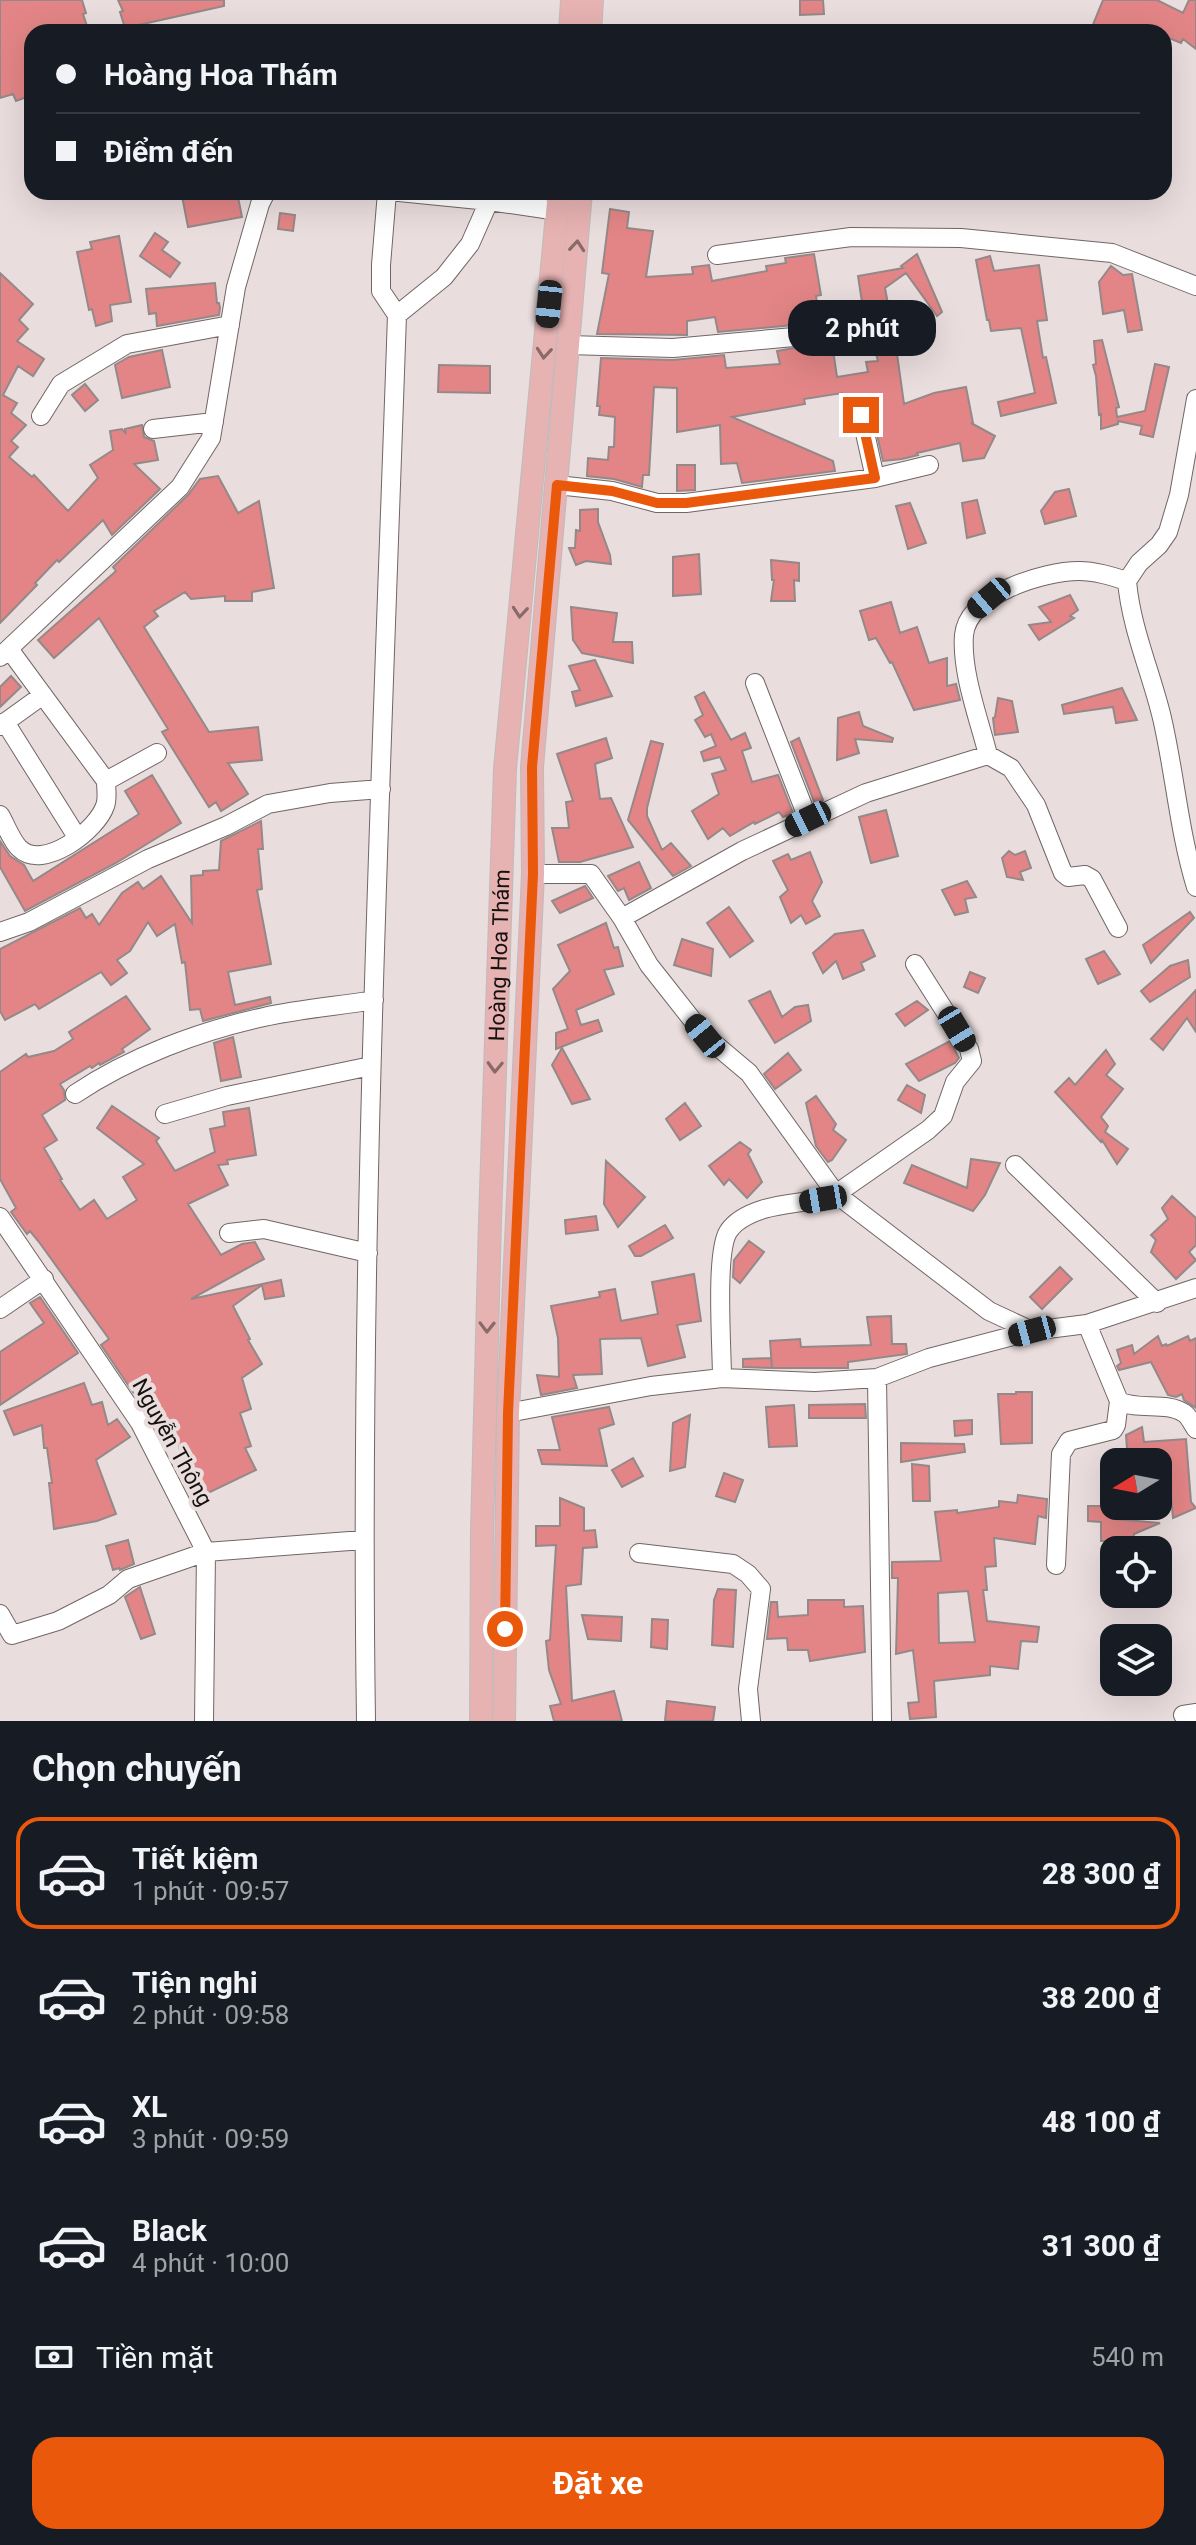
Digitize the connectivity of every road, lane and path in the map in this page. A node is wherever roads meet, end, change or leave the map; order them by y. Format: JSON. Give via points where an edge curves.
{"nodes":[{"id":1,"x":572,"y":0,"type":"edge"},
{"id":2,"x":592,"y":0,"type":"edge"},
{"id":3,"x":570,"y":24,"type":"edge"},
{"id":4,"x":590,"y":24,"type":"edge"},
{"id":5,"x":262,"y":200,"type":"edge"},
{"id":6,"x":386,"y":200,"type":"edge"},
{"id":7,"x":479,"y":200,"type":"edge"},
{"id":8,"x":489,"y":201,"type":"junction"},
{"id":9,"x":569,"y":202,"type":"edge"},
{"id":10,"x":717,"y":255,"type":"dead end"},
{"id":11,"x":1196,"y":286,"type":"edge"},
{"id":12,"x":397,"y":315,"type":"junction"},
{"id":13,"x":230,"y":325,"type":"junction"},
{"id":14,"x":794,"y":337,"type":"dead end"},
{"id":15,"x":568,"y":345,"type":"junction"},
{"id":16,"x":1196,"y":399,"type":"edge"},
{"id":17,"x":861,"y":415,"type":"dead end"},
{"id":18,"x":41,"y":416,"type":"dead end"},
{"id":19,"x":214,"y":422,"type":"junction"},
{"id":20,"x":153,"y":429,"type":"dead end"},
{"id":21,"x":929,"y":465,"type":"dead end"},
{"id":22,"x":875,"y":478,"type":"junction"},
{"id":23,"x":557,"y":485,"type":"junction"},
{"id":24,"x":1127,"y":581,"type":"junction"},
{"id":25,"x":4,"y":653,"type":"edge"},
{"id":26,"x":755,"y":683,"type":"dead end"},
{"id":27,"x":43,"y":695,"type":"junction"},
{"id":28,"x":3,"y":724,"type":"edge"},
{"id":29,"x":157,"y":753,"type":"dead end"},
{"id":30,"x":988,"y":755,"type":"junction"},
{"id":31,"x":106,"y":781,"type":"junction"},
{"id":32,"x":381,"y":789,"type":"junction"},
{"id":33,"x":0,"y":815,"type":"edge"},
{"id":34,"x":808,"y":819,"type":"junction"},
{"id":35,"x":77,"y":837,"type":"junction"},
{"id":36,"x":533,"y":874,"type":"junction"},
{"id":37,"x":1196,"y":887,"type":"edge"},
{"id":38,"x":622,"y":918,"type":"junction"},
{"id":39,"x":1118,"y":928,"type":"dead end"},
{"id":40,"x":0,"y":932,"type":"edge"},
{"id":41,"x":915,"y":964,"type":"dead end"},
{"id":42,"x":374,"y":1000,"type":"junction"},
{"id":43,"x":371,"y":1066,"type":"junction"},
{"id":44,"x":75,"y":1094,"type":"dead end"},
{"id":45,"x":165,"y":1114,"type":"dead end"},
{"id":46,"x":1015,"y":1165,"type":"dead end"},
{"id":47,"x":836,"y":1194,"type":"junction"},
{"id":48,"x":1,"y":1218,"type":"edge"},
{"id":49,"x":229,"y":1233,"type":"dead end"},
{"id":50,"x":368,"y":1253,"type":"junction"},
{"id":51,"x":44,"y":1279,"type":"junction"},
{"id":52,"x":1196,"y":1288,"type":"edge"},
{"id":53,"x":1157,"y":1303,"type":"junction"},
{"id":54,"x":0,"y":1309,"type":"edge"},
{"id":55,"x":1087,"y":1324,"type":"junction"},
{"id":56,"x":1032,"y":1331,"type":"junction"},
{"id":57,"x":722,"y":1378,"type":"junction"},
{"id":58,"x":877,"y":1378,"type":"junction"},
{"id":59,"x":1119,"y":1401,"type":"junction"},
{"id":60,"x":508,"y":1413,"type":"junction"},
{"id":61,"x":485,"y":1419,"type":"junction"},
{"id":62,"x":1196,"y":1429,"type":"edge"},
{"id":63,"x":363,"y":1540,"type":"junction"},
{"id":64,"x":206,"y":1552,"type":"junction"},
{"id":65,"x":639,"y":1553,"type":"dead end"},
{"id":66,"x":1056,"y":1565,"type":"dead end"},
{"id":67,"x":0,"y":1614,"type":"edge"},
{"id":68,"x":204,"y":1721,"type":"edge"},
{"id":69,"x":366,"y":1721,"type":"edge"},
{"id":70,"x":481,"y":1721,"type":"edge"},
{"id":71,"x":504,"y":1721,"type":"edge"},
{"id":72,"x":751,"y":1721,"type":"edge"},
{"id":73,"x":882,"y":1721,"type":"edge"}],
"edges":[{"from":1,"to":3,"type":"main road"},
{"from":2,"to":4,"type":"main road"},
{"from":5,"to":13,"type":"street"},
{"from":6,"to":12,"type":"street","via":[[381,291]]},
{"from":7,"to":8,"type":"street"},
{"from":8,"to":9,"type":"street"},
{"from":8,"to":12,"type":"street","via":[[470,244],[444,277]]},
{"from":15,"to":9,"type":"main road","name":"Hoàng Hoa Thám","one_way":true},
{"from":9,"to":61,"type":"main road","name":"Hoàng Hoa Thám","one_way":true,"via":[[505,769]]},
{"from":10,"to":11,"type":"street","via":[[851,237],[961,238],[1112,253]]},
{"from":12,"to":32,"type":"street"},
{"from":13,"to":18,"type":"street","via":[[127,344],[61,384]]},
{"from":13,"to":19,"type":"street"},
{"from":14,"to":15,"type":"street","via":[[673,348]]},
{"from":15,"to":23,"type":"main road","name":"Hoàng Hoa Thám"},
{"from":16,"to":24,"type":"street","via":[[1168,532]]},
{"from":17,"to":22,"type":"street"},
{"from":19,"to":20,"type":"street"},
{"from":19,"to":25,"type":"street","via":[[211,438],[180,487]]},
{"from":21,"to":22,"type":"street"},
{"from":22,"to":23,"type":"street","via":[[686,503],[657,503]]},
{"from":23,"to":36,"type":"main road","name":"Hoàng Hoa Thám","via":[[532,767]]},
{"from":24,"to":30,"type":"street","via":[[1079,571],[1034,579],[989,598],[970,614],[964,635],[966,668]]},
{"from":24,"to":37,"type":"street","via":[[1162,717]]},
{"from":25,"to":27,"type":"street"},
{"from":26,"to":34,"type":"street"},
{"from":27,"to":28,"type":"street"},
{"from":27,"to":31,"type":"street"},
{"from":28,"to":35,"type":"street"},
{"from":29,"to":31,"type":"street"},
{"from":30,"to":34,"type":"street","via":[[866,793]]},
{"from":30,"to":39,"type":"street","via":[[1011,768],[1036,805],[1063,873],[1092,879]]},
{"from":31,"to":35,"type":"street","via":[[106,805]]},
{"from":32,"to":40,"type":"street","via":[[268,804]]},
{"from":32,"to":42,"type":"street"},
{"from":33,"to":35,"type":"street","via":[[20,849],[34,856],[60,851]]},
{"from":34,"to":38,"type":"street"},
{"from":36,"to":38,"type":"street","via":[[591,874]]},
{"from":36,"to":60,"type":"main road","name":"Hoàng Hoa Thám"},
{"from":38,"to":47,"type":"street","via":[[649,965],[705,1036],[749,1073]]},
{"from":41,"to":47,"type":"street","via":[[972,1061],[955,1082],[943,1116]]},
{"from":42,"to":43,"type":"street"},
{"from":42,"to":44,"type":"street","via":[[208,1031],[101,1076]]},
{"from":43,"to":45,"type":"street"},
{"from":43,"to":50,"type":"street"},
{"from":46,"to":53,"type":"street"},
{"from":47,"to":56,"type":"street","via":[[989,1311]]},
{"from":47,"to":57,"type":"street","via":[[765,1209],[741,1218],[728,1232],[721,1259]]},
{"from":48,"to":51,"type":"street","name":"Nguyễn Thông"},
{"from":49,"to":50,"type":"street","via":[[264,1229]]},
{"from":50,"to":63,"type":"street"},
{"from":51,"to":54,"type":"street"},
{"from":51,"to":64,"type":"street","name":"Nguyễn Thông","via":[[140,1423]]},
{"from":52,"to":53,"type":"street"},
{"from":53,"to":55,"type":"street"},
{"from":55,"to":56,"type":"street"},
{"from":55,"to":59,"type":"street"},
{"from":56,"to":58,"type":"street","via":[[929,1358]]},
{"from":57,"to":58,"type":"street"},
{"from":57,"to":60,"type":"street"},
{"from":58,"to":73,"type":"street"},
{"from":59,"to":62,"type":"street","via":[[1185,1413]]},
{"from":59,"to":66,"type":"street","via":[[1113,1430],[1069,1441],[1061,1454]]},
{"from":60,"to":61,"type":"main road"},
{"from":60,"to":71,"type":"main road","name":"Hoàng Hoa Thám"},
{"from":61,"to":70,"type":"main road","name":"Hoàng Hoa Thám"},
{"from":63,"to":64,"type":"street"},
{"from":63,"to":69,"type":"street"},
{"from":64,"to":67,"type":"street","via":[[128,1579],[58,1621],[12,1635]]},
{"from":64,"to":68,"type":"street","name":"Nguyễn Thông"},
{"from":65,"to":72,"type":"street","via":[[733,1564],[761,1589],[748,1689]]}]}
